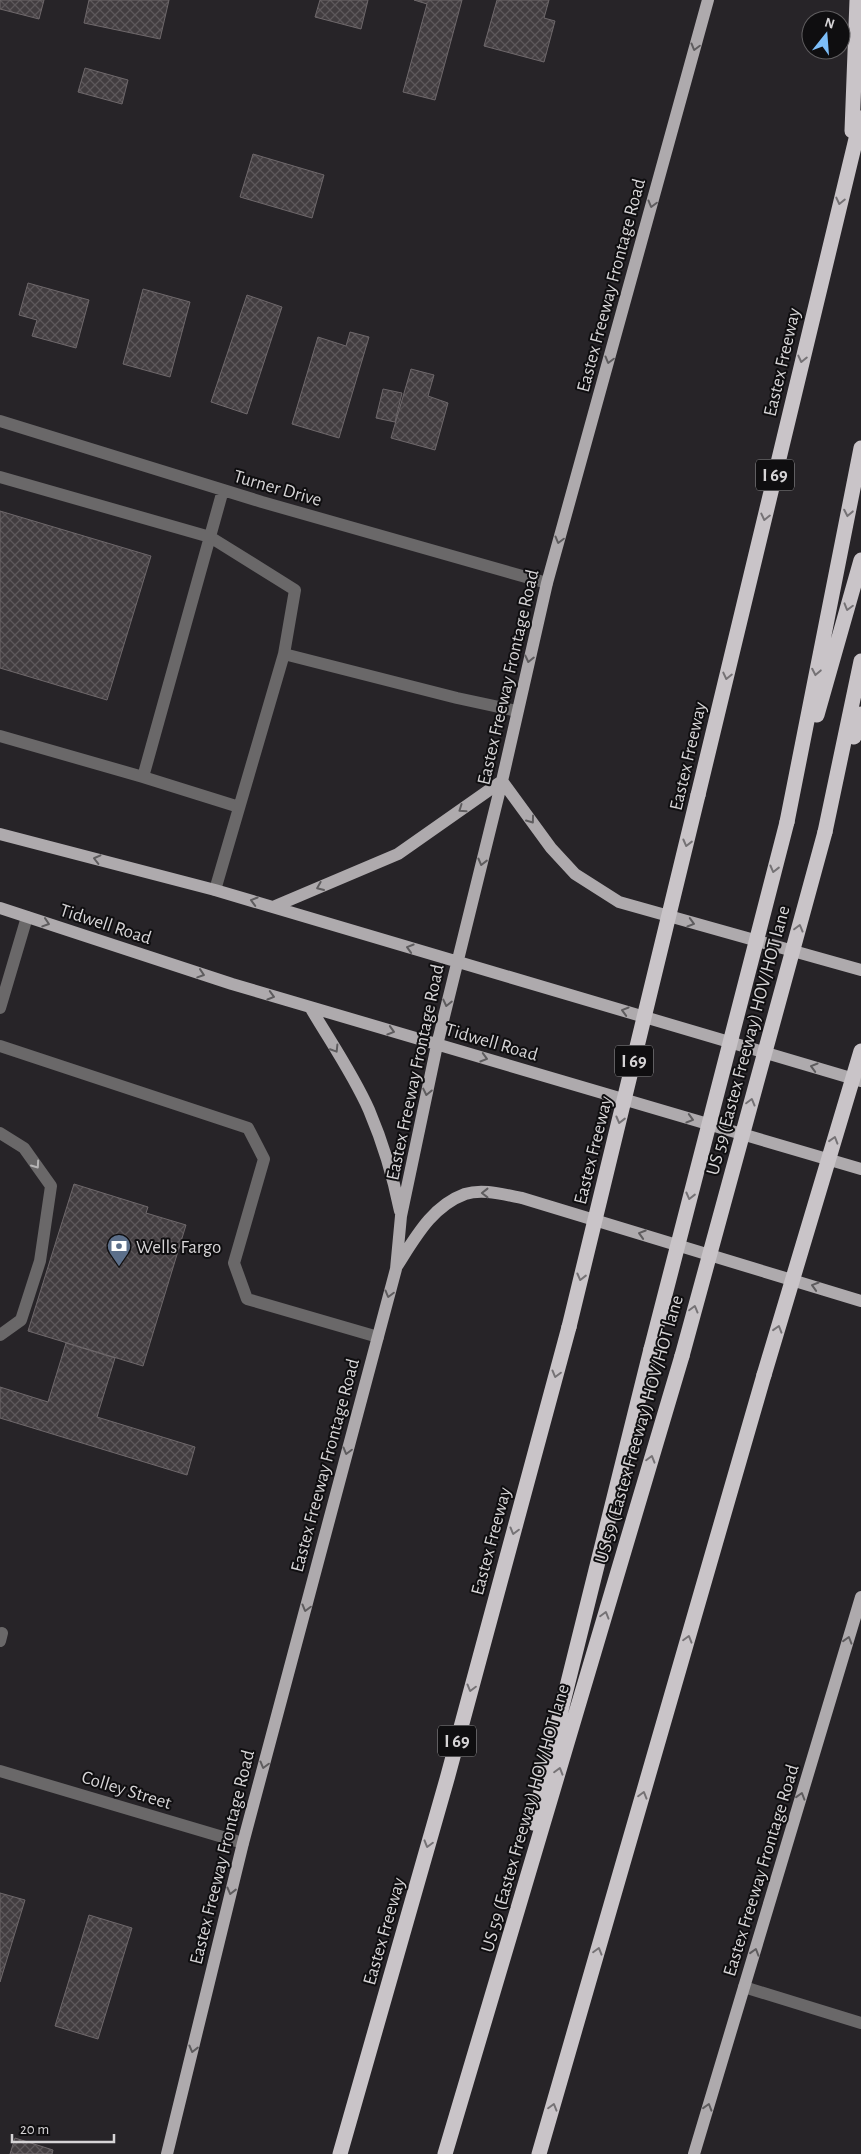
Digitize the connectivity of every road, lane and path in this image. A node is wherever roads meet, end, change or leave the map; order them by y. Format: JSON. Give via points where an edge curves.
{"nodes":[{"id":1,"x":708,"y":0,"type":"edge"},
{"id":2,"x":857,"y":0,"type":"edge"},
{"id":3,"x":861,"y":118,"type":"edge"},
{"id":4,"x":852,"y":154,"type":"junction"},
{"id":5,"x":0,"y":421,"type":"edge"},
{"id":6,"x":861,"y":448,"type":"edge"},
{"id":7,"x":0,"y":477,"type":"edge"},
{"id":8,"x":223,"y":490,"type":"junction"},
{"id":9,"x":210,"y":537,"type":"junction"},
{"id":10,"x":861,"y":560,"type":"edge"},
{"id":11,"x":547,"y":583,"type":"junction"},
{"id":12,"x":284,"y":654,"type":"junction"},
{"id":13,"x":861,"y":661,"type":"edge"},
{"id":14,"x":517,"y":711,"type":"junction"},
{"id":15,"x":861,"y":714,"type":"edge"},
{"id":16,"x":0,"y":736,"type":"edge"},
{"id":17,"x":142,"y":778,"type":"junction"},
{"id":18,"x":502,"y":781,"type":"junction"},
{"id":19,"x":239,"y":807,"type":"junction"},
{"id":20,"x":786,"y":822,"type":"junction"},
{"id":21,"x":825,"y":832,"type":"junction"},
{"id":22,"x":0,"y":834,"type":"edge"},
{"id":23,"x":215,"y":890,"type":"junction"},
{"id":24,"x":273,"y":907,"type":"junction"},
{"id":25,"x":0,"y":908,"type":"edge"},
{"id":26,"x":27,"y":917,"type":"junction"},
{"id":27,"x":457,"y":961,"type":"junction"},
{"id":28,"x":861,"y":970,"type":"edge"},
{"id":29,"x":310,"y":1007,"type":"junction"},
{"id":30,"x":0,"y":1008,"type":"edge"},
{"id":31,"x":437,"y":1045,"type":"junction"},
{"id":32,"x":0,"y":1046,"type":"edge"},
{"id":33,"x":861,"y":1051,"type":"edge"},
{"id":34,"x":861,"y":1081,"type":"edge"},
{"id":35,"x":0,"y":1133,"type":"edge"},
{"id":36,"x":861,"y":1169,"type":"edge"},
{"id":37,"x":401,"y":1216,"type":"junction"},
{"id":38,"x":396,"y":1269,"type":"junction"},
{"id":39,"x":861,"y":1301,"type":"edge"},
{"id":40,"x":0,"y":1335,"type":"edge"},
{"id":41,"x":378,"y":1337,"type":"junction"},
{"id":42,"x":861,"y":1597,"type":"edge"},
{"id":43,"x":0,"y":1771,"type":"edge"},
{"id":44,"x":243,"y":1843,"type":"junction"},
{"id":45,"x":744,"y":1987,"type":"junction"},
{"id":46,"x":861,"y":2024,"type":"edge"},
{"id":47,"x":481,"y":2036,"type":"junction"},
{"id":48,"x":167,"y":2154,"type":"edge"},
{"id":49,"x":340,"y":2154,"type":"edge"},
{"id":50,"x":445,"y":2154,"type":"edge"},
{"id":51,"x":539,"y":2154,"type":"edge"},
{"id":52,"x":694,"y":2154,"type":"edge"}],
"edges":[{"from":1,"to":11,"type":"main road","name":"Eastex Freeway Frontage Road","one_way":true},
{"from":2,"to":4,"type":"highway"},
{"from":3,"to":4,"type":"highway","name":"Eastex Freeway","number":"I 69"},
{"from":4,"to":49,"type":"highway","name":"Eastex Freeway","number":"I 69","one_way":true,"bridge":true,"via":[[569,1327],[444,1788]]},
{"from":5,"to":8,"type":"street","name":"Turner Drive"},
{"from":6,"to":20,"type":"highway","one_way":true},
{"from":7,"to":9,"type":"street"},
{"from":8,"to":9,"type":"street"},
{"from":8,"to":11,"type":"street","name":"Turner Drive"},
{"from":9,"to":12,"type":"street","via":[[295,590]]},
{"from":9,"to":17,"type":"street"},
{"from":10,"to":20,"type":"highway","one_way":true},
{"from":11,"to":14,"type":"main road","name":"Eastex Freeway Frontage Road","one_way":true},
{"from":12,"to":14,"type":"street"},
{"from":12,"to":19,"type":"street"},
{"from":13,"to":21,"type":"highway"},
{"from":14,"to":18,"type":"main road","name":"Eastex Freeway Frontage Road"},
{"from":15,"to":21,"type":"highway","name":"US 59 (Eastex Freeway) HOV/HOT lane"},
{"from":16,"to":17,"type":"street"},
{"from":17,"to":19,"type":"street"},
{"from":18,"to":24,"type":"main road","one_way":true,"via":[[398,854]]},
{"from":18,"to":27,"type":"main road","name":"Eastex Freeway Frontage Road","one_way":true},
{"from":18,"to":28,"type":"main road","one_way":true,"via":[[551,848],[575,874],[619,902]]},
{"from":19,"to":23,"type":"street"},
{"from":20,"to":47,"type":"highway","one_way":true,"bridge":true,"via":[[651,1349]]},
{"from":47,"to":21,"type":"highway","name":"US 59 (Eastex Freeway) HOV/HOT lane","one_way":true,"bridge":true,"via":[[682,1356]]},
{"from":23,"to":22,"type":"main road","one_way":true},
{"from":24,"to":23,"type":"main road","one_way":true},
{"from":27,"to":24,"type":"main road","one_way":true},
{"from":25,"to":26,"type":"main road","name":"Tidwell Road"},
{"from":26,"to":29,"type":"main road","name":"Tidwell Road","one_way":true},
{"from":26,"to":30,"type":"street"},
{"from":27,"to":31,"type":"main road","name":"Eastex Freeway Frontage Road","one_way":true},
{"from":34,"to":27,"type":"main road","one_way":true},
{"from":29,"to":31,"type":"main road","name":"Tidwell Road","one_way":true},
{"from":29,"to":37,"type":"main road","one_way":true,"via":[[369,1110],[386,1153]]},
{"from":31,"to":36,"type":"main road","name":"Tidwell Road","one_way":true},
{"from":31,"to":37,"type":"main road","name":"Eastex Freeway Frontage Road","one_way":true},
{"from":32,"to":41,"type":"street","via":[[248,1128],[264,1159],[234,1262],[247,1299]]},
{"from":51,"to":33,"type":"highway","one_way":true,"bridge":true},
{"from":35,"to":40,"type":"street","one_way":true,"via":[[24,1148],[51,1186],[40,1261],[21,1320]]},
{"from":37,"to":38,"type":"main road","name":"Eastex Freeway Frontage Road"},
{"from":39,"to":38,"type":"main road","one_way":true,"via":[[522,1198],[491,1192],[466,1194],[442,1206],[426,1221]]},
{"from":38,"to":41,"type":"main road","name":"Eastex Freeway Frontage Road","one_way":true},
{"from":41,"to":44,"type":"main road","name":"Eastex Freeway Frontage Road","one_way":true},
{"from":45,"to":42,"type":"main road","name":"Eastex Freeway Frontage Road","one_way":true},
{"from":43,"to":44,"type":"street","name":"Colley Street"},
{"from":44,"to":48,"type":"main road","name":"Eastex Freeway Frontage Road","one_way":true},
{"from":45,"to":46,"type":"street"},
{"from":52,"to":45,"type":"main road","name":"Eastex Freeway Frontage Road","one_way":true},
{"from":47,"to":50,"type":"highway","name":"US 59 (Eastex Freeway) HOV/HOT lane"}]}
